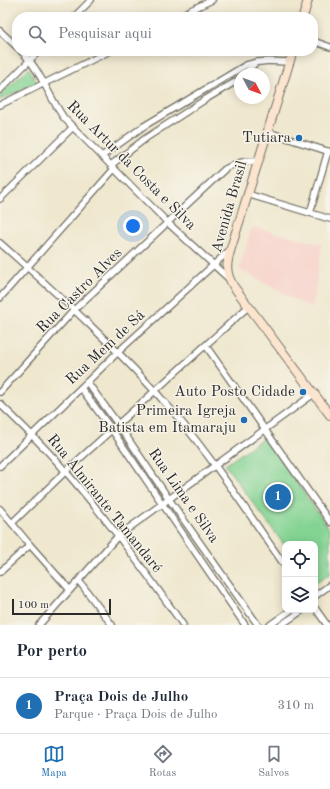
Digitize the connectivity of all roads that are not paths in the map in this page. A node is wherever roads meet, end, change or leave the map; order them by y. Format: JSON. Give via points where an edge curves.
{"nodes":[{"id":1,"x":91,"y":0,"type":"edge"},
{"id":2,"x":212,"y":0,"type":"edge"},
{"id":3,"x":308,"y":0,"type":"edge"},
{"id":4,"x":79,"y":12,"type":"edge"},
{"id":5,"x":187,"y":12,"type":"edge"},
{"id":6,"x":304,"y":12,"type":"edge"},
{"id":7,"x":0,"y":31,"type":"edge"},
{"id":8,"x":12,"y":42,"type":"edge"},
{"id":9,"x":318,"y":43,"type":"edge"},
{"id":10,"x":330,"y":47,"type":"edge"},
{"id":11,"x":26,"y":56,"type":"edge"},
{"id":12,"x":34,"y":56,"type":"edge"},
{"id":13,"x":100,"y":56,"type":"edge"},
{"id":14,"x":292,"y":56,"type":"edge"},
{"id":15,"x":30,"y":60,"type":"junction"},
{"id":16,"x":256,"y":62,"type":"junction"},
{"id":17,"x":290,"y":62,"type":"junction"},
{"id":18,"x":250,"y":68,"type":"edge"},
{"id":19,"x":234,"y":83,"type":"edge"},
{"id":20,"x":44,"y":85,"type":"junction"},
{"id":21,"x":0,"y":90,"type":"edge"},
{"id":22,"x":0,"y":105,"type":"edge"},
{"id":23,"x":73,"y":127,"type":"junction"},
{"id":24,"x":268,"y":132,"type":"junction"},
{"id":25,"x":329,"y":152,"type":"edge"},
{"id":26,"x":102,"y":156,"type":"junction"},
{"id":27,"x":258,"y":161,"type":"junction"},
{"id":28,"x":113,"y":167,"type":"junction"},
{"id":29,"x":247,"y":194,"type":"junction"},
{"id":30,"x":0,"y":199,"type":"edge"},
{"id":31,"x":310,"y":213,"type":"junction"},
{"id":32,"x":330,"y":219,"type":"edge"},
{"id":33,"x":168,"y":223,"type":"junction"},
{"id":34,"x":0,"y":243,"type":"edge"},
{"id":35,"x":231,"y":248,"type":"junction"},
{"id":36,"x":214,"y":264,"type":"junction"},
{"id":37,"x":28,"y":268,"type":"junction"},
{"id":38,"x":229,"y":278,"type":"junction"},
{"id":39,"x":0,"y":298,"type":"edge"},
{"id":40,"x":249,"y":306,"type":"junction"},
{"id":41,"x":74,"y":310,"type":"junction"},
{"id":42,"x":206,"y":346,"type":"junction"},
{"id":43,"x":118,"y":352,"type":"junction"},
{"id":44,"x":87,"y":382,"type":"junction"},
{"id":45,"x":81,"y":388,"type":"junction"},
{"id":46,"x":0,"y":392,"type":"edge"},
{"id":47,"x":155,"y":392,"type":"junction"},
{"id":48,"x":315,"y":393,"type":"junction"},
{"id":49,"x":0,"y":404,"type":"edge"},
{"id":50,"x":330,"y":415,"type":"edge"},
{"id":51,"x":118,"y":424,"type":"junction"},
{"id":52,"x":112,"y":430,"type":"junction"},
{"id":53,"x":265,"y":430,"type":"junction"},
{"id":54,"x":32,"y":435,"type":"junction"},
{"id":55,"x":0,"y":466,"type":"edge"},
{"id":56,"x":216,"y":466,"type":"junction"},
{"id":57,"x":66,"y":471,"type":"junction"},
{"id":58,"x":169,"y":498,"type":"junction"},
{"id":59,"x":162,"y":503,"type":"junction"},
{"id":60,"x":0,"y":509,"type":"edge"},
{"id":61,"x":330,"y":522,"type":"edge"},
{"id":62,"x":12,"y":523,"type":"junction"},
{"id":63,"x":118,"y":536,"type":"junction"},
{"id":64,"x":30,"y":545,"type":"junction"},
{"id":65,"x":282,"y":562,"type":"edge"},
{"id":66,"x":0,"y":572,"type":"edge"},
{"id":67,"x":79,"y":581,"type":"junction"},
{"id":68,"x":330,"y":585,"type":"edge"},
{"id":69,"x":70,"y":590,"type":"junction"},
{"id":70,"x":318,"y":594,"type":"edge"},
{"id":71,"x":318,"y":612,"type":"edge"},
{"id":72,"x":287,"y":613,"type":"edge"},
{"id":73,"x":299,"y":613,"type":"edge"},
{"id":74,"x":39,"y":625,"type":"edge"},
{"id":75,"x":112,"y":625,"type":"edge"},
{"id":76,"x":183,"y":625,"type":"edge"},
{"id":77,"x":245,"y":625,"type":"edge"},
{"id":78,"x":258,"y":625,"type":"edge"},
{"id":79,"x":270,"y":625,"type":"edge"},
{"id":80,"x":281,"y":625,"type":"edge"},
{"id":81,"x":327,"y":625,"type":"edge"}],
"edges":[{"from":1,"to":4,"type":"street"},
{"from":2,"to":5,"type":"street"},
{"from":3,"to":6,"type":"street"},
{"from":7,"to":8,"type":"street"},
{"from":9,"to":10,"type":"street"},
{"from":11,"to":15,"type":"street","name":"Rua Artur da Costa e Silva"},
{"from":12,"to":15,"type":"street"},
{"from":13,"to":20,"type":"street"},
{"from":14,"to":17,"type":"street","name":"Avenida Brasil"},
{"from":15,"to":20,"type":"street","name":"Rua Artur da Costa e Silva"},
{"from":15,"to":21,"type":"street"},
{"from":16,"to":17,"type":"street"},
{"from":16,"to":18,"type":"street"},
{"from":16,"to":26,"type":"street","via":[[246,65],[144,126]]},
{"from":17,"to":24,"type":"street","name":"Avenida Brasil"},
{"from":19,"to":28,"type":"street","via":[[146,138]]},
{"from":20,"to":22,"type":"street"},
{"from":20,"to":23,"type":"street","name":"Rua Artur da Costa e Silva","via":[[56,106]]},
{"from":23,"to":26,"type":"street","name":"Rua Artur da Costa e Silva"},
{"from":23,"to":30,"type":"street"},
{"from":24,"to":25,"type":"street"},
{"from":24,"to":27,"type":"street","name":"Avenida Brasil"},
{"from":25,"to":31,"type":"street"},
{"from":26,"to":28,"type":"street","name":"Rua Artur da Costa e Silva"},
{"from":27,"to":29,"type":"street","name":"Avenida Brasil"},
{"from":27,"to":33,"type":"street","name":"Rua Castro Alves","via":[[243,161],[225,169]]},
{"from":28,"to":33,"type":"street","name":"Rua Artur da Costa e Silva"},
{"from":28,"to":37,"type":"street"},
{"from":29,"to":31,"type":"street"},
{"from":29,"to":35,"type":"street","name":"Avenida Brasil"},
{"from":31,"to":32,"type":"street"},
{"from":33,"to":36,"type":"street","name":"Rua Artur da Costa e Silva"},
{"from":33,"to":41,"type":"street","name":"Rua Castro Alves"},
{"from":34,"to":37,"type":"street"},
{"from":35,"to":36,"type":"street","name":"Rua Mem de Sá"},
{"from":35,"to":38,"type":"street","name":"Avenida Brasil","via":[[227,268]]},
{"from":36,"to":38,"type":"street","name":"Rua Artur da Costa e Silva"},
{"from":36,"to":43,"type":"street","name":"Rua Mem de Sá"},
{"from":37,"to":39,"type":"street"},
{"from":37,"to":41,"type":"street"},
{"from":38,"to":40,"type":"street"},
{"from":40,"to":42,"type":"street"},
{"from":40,"to":48,"type":"street"},
{"from":41,"to":43,"type":"street"},
{"from":41,"to":46,"type":"street","name":"Rua Castro Alves"},
{"from":42,"to":47,"type":"street"},
{"from":42,"to":53,"type":"street"},
{"from":43,"to":44,"type":"street","name":"Rua Mem de Sá"},
{"from":43,"to":47,"type":"street"},
{"from":44,"to":45,"type":"street","name":"Rua Mem de Sá"},
{"from":44,"to":51,"type":"street","name":"Rua Lima e Silva"},
{"from":45,"to":52,"type":"street","name":"Rua Lima e Silva"},
{"from":45,"to":54,"type":"street","name":"Rua Mem de Sá"},
{"from":47,"to":51,"type":"street"},
{"from":47,"to":56,"type":"street"},
{"from":48,"to":50,"type":"street"},
{"from":48,"to":53,"type":"street"},
{"from":49,"to":54,"type":"street","name":"Rua Almirante Tamandaré"},
{"from":51,"to":52,"type":"street"},
{"from":51,"to":58,"type":"street","name":"Rua Lima e Silva"},
{"from":52,"to":57,"type":"street"},
{"from":52,"to":59,"type":"street","name":"Rua Lima e Silva"},
{"from":53,"to":56,"type":"street"},
{"from":53,"to":61,"type":"street"},
{"from":54,"to":55,"type":"street","name":"Rua Mem de Sá"},
{"from":54,"to":57,"type":"street","name":"Rua Almirante Tamandaré"},
{"from":56,"to":58,"type":"street"},
{"from":56,"to":65,"type":"street"},
{"from":57,"to":62,"type":"street"},
{"from":57,"to":63,"type":"street","name":"Rua Almirante Tamandaré"},
{"from":58,"to":59,"type":"street"},
{"from":58,"to":78,"type":"street","name":"Rua Lima e Silva"},
{"from":59,"to":63,"type":"street"},
{"from":59,"to":77,"type":"street","name":"Rua Lima e Silva"},
{"from":60,"to":62,"type":"street"},
{"from":62,"to":64,"type":"street"},
{"from":63,"to":67,"type":"street"},
{"from":63,"to":76,"type":"street","name":"Rua Almirante Tamandaré"},
{"from":64,"to":66,"type":"street"},
{"from":64,"to":69,"type":"street"},
{"from":67,"to":69,"type":"street"},
{"from":67,"to":75,"type":"street"},
{"from":68,"to":70,"type":"street"},
{"from":69,"to":74,"type":"street"},
{"from":71,"to":81,"type":"street"},
{"from":72,"to":79,"type":"street"},
{"from":73,"to":80,"type":"street"}]}
